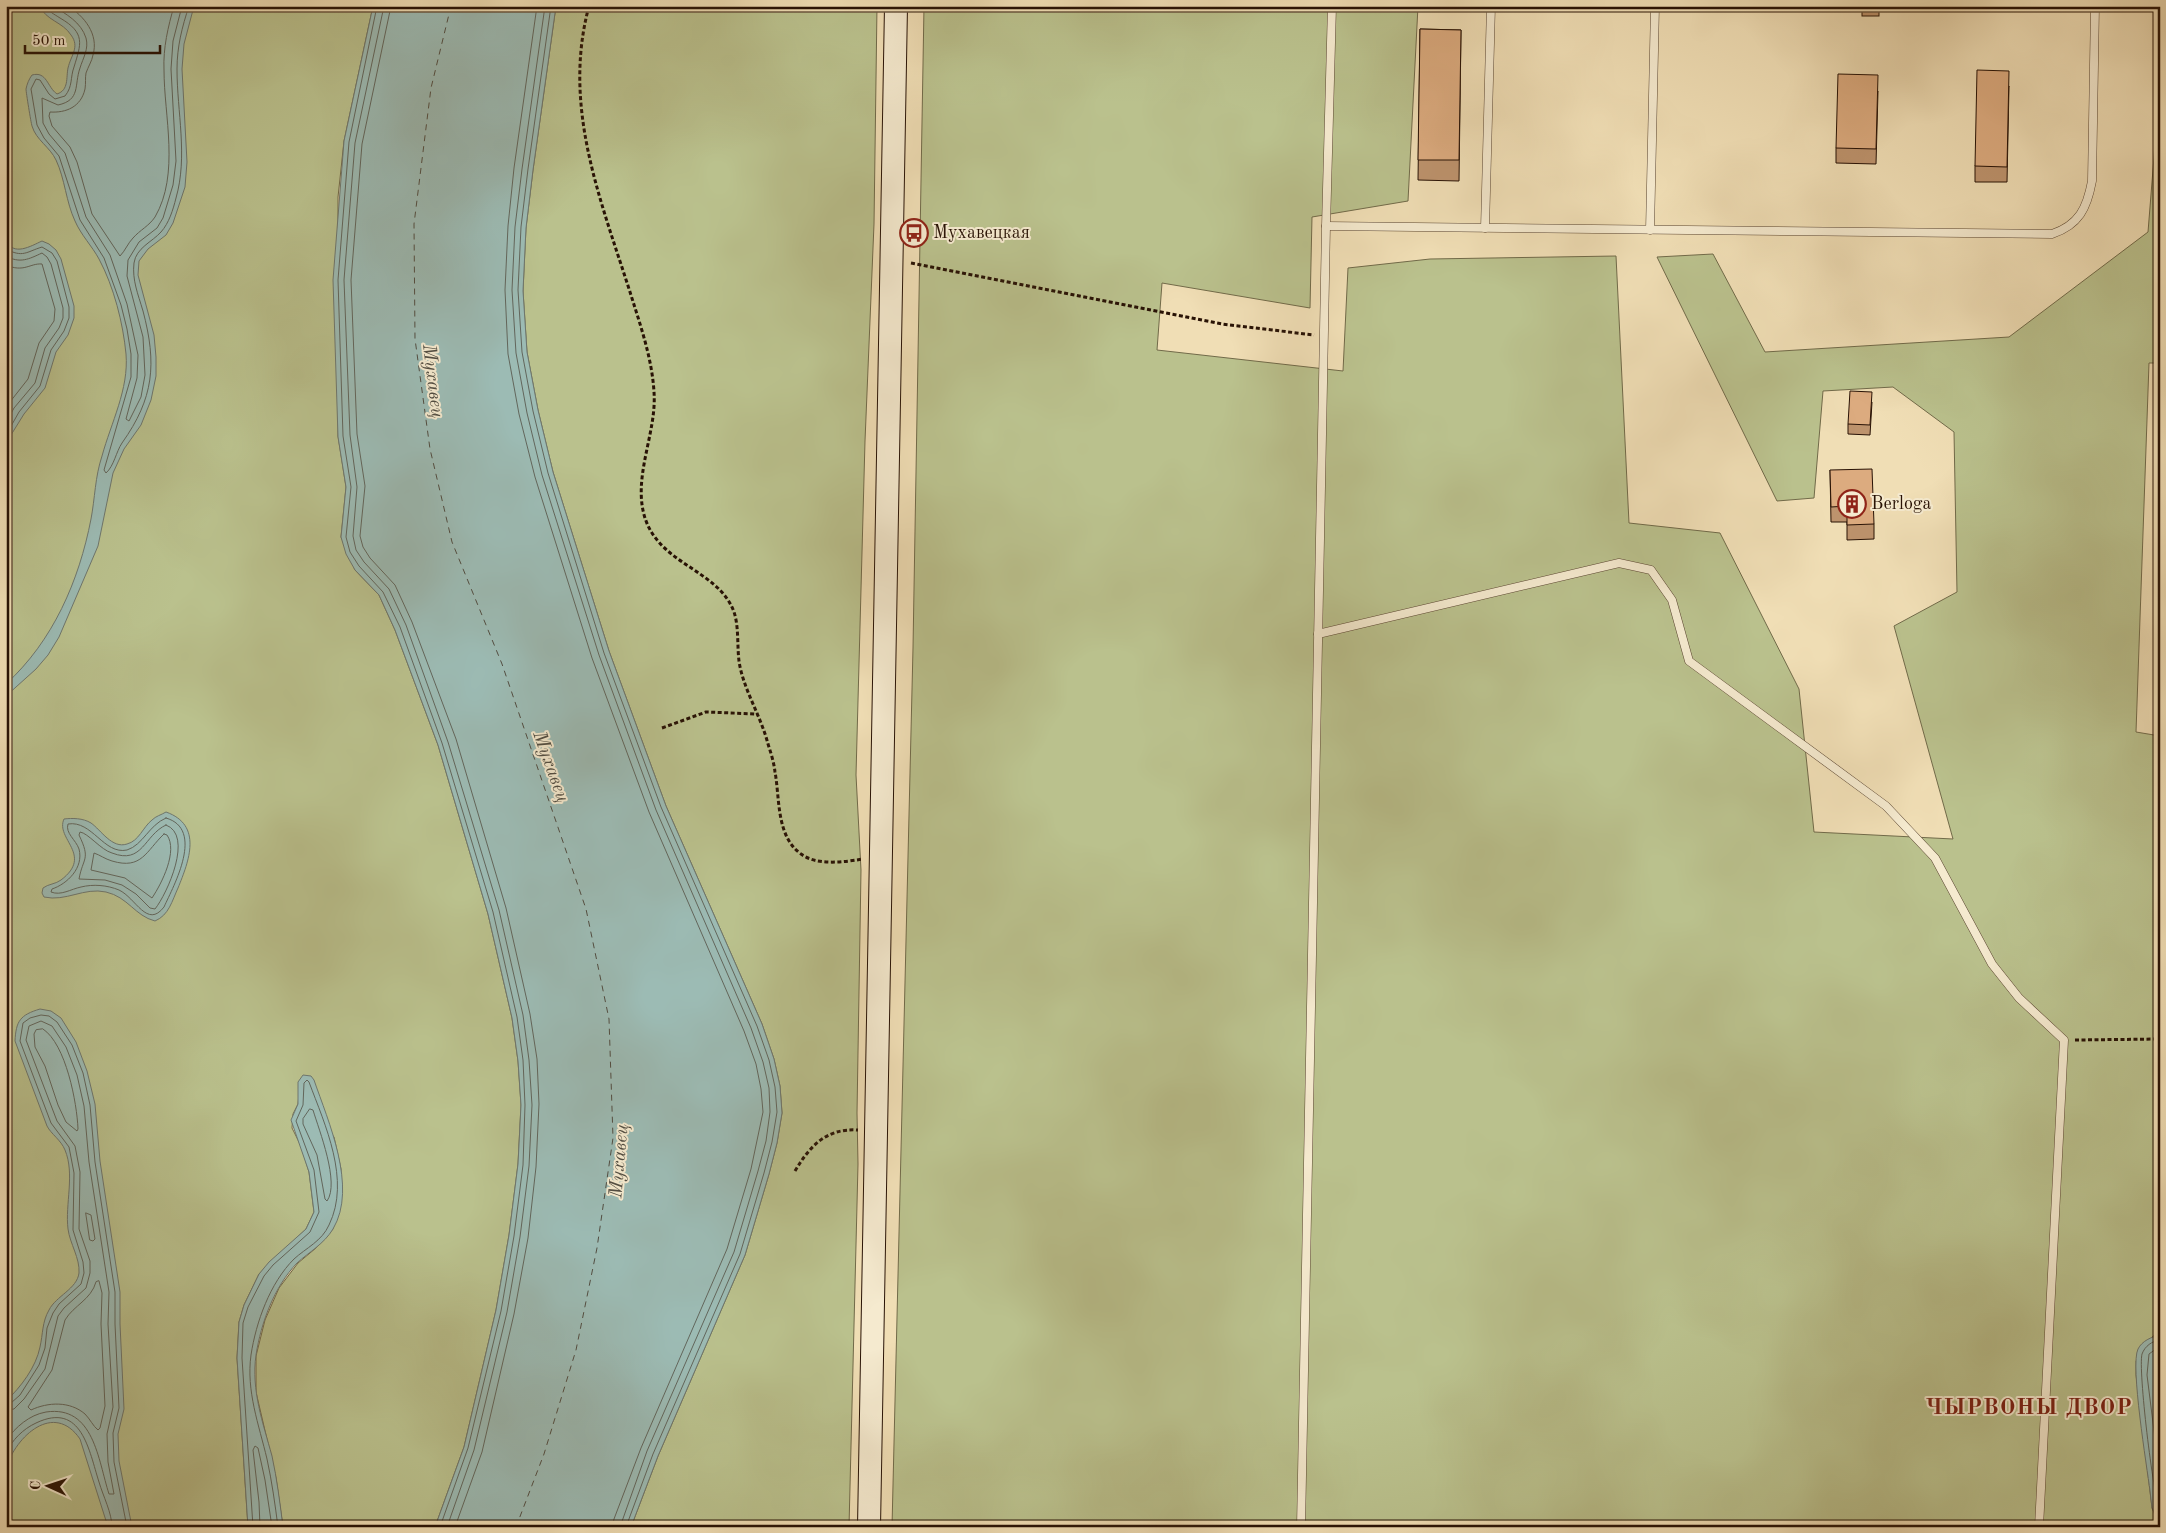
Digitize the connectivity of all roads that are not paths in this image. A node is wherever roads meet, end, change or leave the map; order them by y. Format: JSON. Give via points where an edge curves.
{"nodes":[{"id":1,"x":896,"y":6,"type":"edge"},
{"id":2,"x":1332,"y":6,"type":"edge"},
{"id":3,"x":1491,"y":6,"type":"edge"},
{"id":4,"x":1655,"y":6,"type":"edge"},
{"id":5,"x":2095,"y":6,"type":"edge"},
{"id":6,"x":1326,"y":226,"type":"junction"},
{"id":7,"x":1485,"y":228,"type":"junction"},
{"id":8,"x":1650,"y":230,"type":"junction"},
{"id":9,"x":1318,"y":634,"type":"junction"},
{"id":10,"x":869,"y":1527,"type":"edge"},
{"id":11,"x":1301,"y":1527,"type":"edge"},
{"id":12,"x":2039,"y":1527,"type":"edge"}],
"edges":[{"from":1,"to":10,"type":"street"},
{"from":2,"to":6,"type":"lane"},
{"from":3,"to":7,"type":"lane"},
{"from":4,"to":8,"type":"lane"},
{"from":5,"to":8,"type":"lane","via":[[2092,181],[2084,210],[2064,230],[2039,235]]},
{"from":6,"to":7,"type":"lane"},
{"from":6,"to":9,"type":"lane"},
{"from":7,"to":8,"type":"lane"},
{"from":9,"to":11,"type":"lane"},
{"from":9,"to":12,"type":"lane","via":[[1619,563],[1651,570],[1672,600],[1689,661],[1886,806],[1935,858],[1992,964],[2019,998],[2064,1040]]}]}
